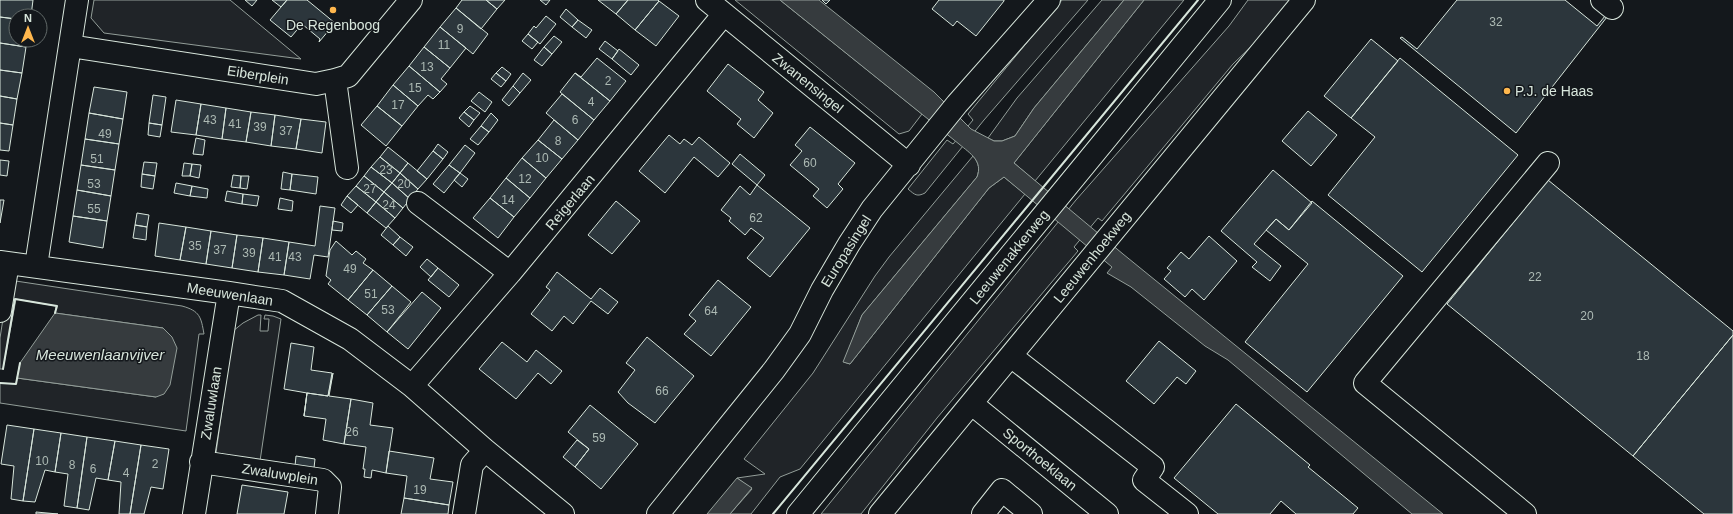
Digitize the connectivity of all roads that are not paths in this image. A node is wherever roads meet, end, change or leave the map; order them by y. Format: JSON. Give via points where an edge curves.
{"nodes":[{"id":1,"x":77,"y":0,"type":"edge"},
{"id":2,"x":412,"y":0,"type":"edge"},
{"id":3,"x":707,"y":0,"type":"edge"},
{"id":4,"x":1049,"y":0,"type":"edge"},
{"id":5,"x":1220,"y":0,"type":"edge"},
{"id":6,"x":1304,"y":0,"type":"edge"},
{"id":7,"x":724,"y":14,"type":"junction"},
{"id":8,"x":70,"y":46,"type":"junction"},
{"id":9,"x":335,"y":80,"type":"junction"},
{"id":10,"x":1548,"y":163,"type":"dead end"},
{"id":11,"x":909,"y":165,"type":"junction"},
{"id":12,"x":347,"y":168,"type":"dead end"},
{"id":13,"x":418,"y":203,"type":"dead end"},
{"id":14,"x":4,"y":262,"type":"edge"},
{"id":15,"x":36,"y":266,"type":"junction"},
{"id":16,"x":510,"y":273,"type":"junction"},
{"id":17,"x":229,"y":293,"type":"junction"},
{"id":18,"x":0,"y":310,"type":"edge"},
{"id":19,"x":1011,"y":356,"type":"junction"},
{"id":20,"x":412,"y":386,"type":"junction"},
{"id":21,"x":972,"y":404,"type":"junction"},
{"id":22,"x":485,"y":450,"type":"junction"},
{"id":23,"x":201,"y":462,"type":"junction"},
{"id":24,"x":194,"y":514,"type":"edge"},
{"id":25,"x":326,"y":514,"type":"edge"},
{"id":26,"x":464,"y":514,"type":"edge"},
{"id":27,"x":563,"y":514,"type":"edge"},
{"id":28,"x":658,"y":514,"type":"edge"},
{"id":29,"x":798,"y":514,"type":"edge"},
{"id":30,"x":880,"y":514,"type":"edge"},
{"id":31,"x":983,"y":514,"type":"edge"},
{"id":32,"x":1031,"y":514,"type":"edge"},
{"id":33,"x":1108,"y":514,"type":"edge"},
{"id":34,"x":1187,"y":514,"type":"edge"},
{"id":35,"x":1525,"y":514,"type":"edge"}],
"edges":[{"from":1,"to":8,"type":"street"},
{"from":2,"to":9,"type":"street","name":"Eiberplein","via":[[348,76]]},
{"from":3,"to":7,"type":"street","name":"Zwanensingel"},
{"from":4,"to":11,"type":"street","name":"Europasingel","via":[[957,104]]},
{"from":5,"to":29,"type":"street","name":"Leeuwenakkerweg"},
{"from":6,"to":19,"type":"street","name":"Leeuwenhoekweg"},
{"from":7,"to":11,"type":"street","name":"Zwanensingel"},
{"from":7,"to":16,"type":"street","name":"Reigerlaan"},
{"from":8,"to":9,"type":"street","name":"Eiberplein","via":[[316,84]]},
{"from":8,"to":15,"type":"street"},
{"from":9,"to":12,"type":"street"},
{"from":10,"to":35,"type":"street","via":[[1366,383]]},
{"from":11,"to":28,"type":"street","name":"Europasingel","via":[[868,214],[822,290],[800,334]]},
{"from":13,"to":16,"type":"street"},
{"from":14,"to":15,"type":"street","name":"Meeuwenlaan"},
{"from":14,"to":18,"type":"street"},
{"from":15,"to":17,"type":"street","name":"Meeuwenlaan"},
{"from":16,"to":20,"type":"street","name":"Reigerlaan"},
{"from":17,"to":20,"type":"street","name":"Meeuwenlaan","via":[[282,301],[350,339]]},
{"from":17,"to":23,"type":"street","name":"Zwaluwlaan"},
{"from":19,"to":21,"type":"street","name":"Leeuwenhoekweg"},
{"from":19,"to":34,"type":"street","via":[[1153,467],[1144,480]]},
{"from":20,"to":22,"type":"street","name":"Meeuwenlaan"},
{"from":21,"to":30,"type":"street","name":"Leeuwenhoekweg"},
{"from":21,"to":33,"type":"street","name":"Sporthoeklaan"},
{"from":22,"to":26,"type":"street","via":[[472,465]]},
{"from":22,"to":27,"type":"street","name":"Meeuwenlaan"},
{"from":23,"to":24,"type":"street","name":"Zwaluwlaan"},
{"from":23,"to":25,"type":"street","name":"Zwaluwplein","via":[[323,480],[330,487]]},
{"from":31,"to":32,"type":"street","via":[[1002,490]]}]}
